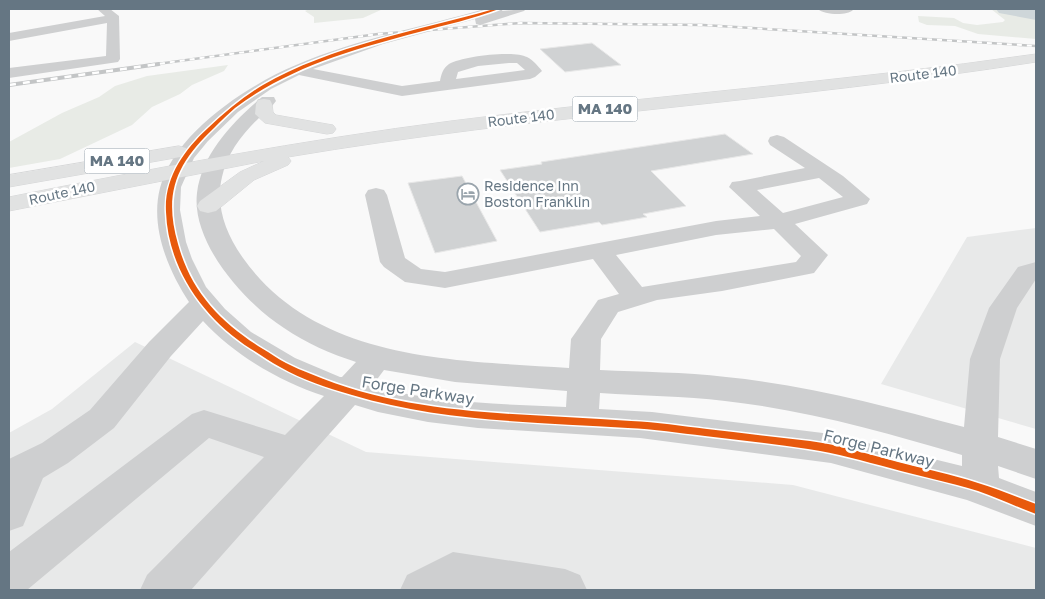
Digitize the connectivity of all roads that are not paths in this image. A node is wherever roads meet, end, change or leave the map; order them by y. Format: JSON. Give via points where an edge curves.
{"nodes":[{"id":1,"x":98,"y":9,"type":"edge"},
{"id":2,"x":497,"y":9,"type":"edge"},
{"id":3,"x":520,"y":9,"type":"edge"},
{"id":4,"x":824,"y":9,"type":"edge"},
{"id":5,"x":846,"y":9,"type":"edge"},
{"id":6,"x":108,"y":14,"type":"edge"},
{"id":7,"x":9,"y":26,"type":"edge"},
{"id":8,"x":9,"y":37,"type":"edge"},
{"id":9,"x":1036,"y":47,"type":"edge"},
{"id":10,"x":1036,"y":58,"type":"edge"},
{"id":11,"x":305,"y":72,"type":"junction"},
{"id":12,"x":9,"y":73,"type":"edge"},
{"id":13,"x":447,"y":84,"type":"dead end"},
{"id":14,"x":264,"y":104,"type":"junction"},
{"id":15,"x":330,"y":136,"type":"junction"},
{"id":16,"x":777,"y":141,"type":"dead end"},
{"id":17,"x":220,"y":154,"type":"junction"},
{"id":18,"x":182,"y":160,"type":"junction"},
{"id":19,"x":823,"y":171,"type":"junction"},
{"id":20,"x":9,"y":181,"type":"edge"},
{"id":21,"x":376,"y":194,"type":"dead end"},
{"id":22,"x":9,"y":204,"type":"edge"},
{"id":23,"x":208,"y":206,"type":"junction"},
{"id":24,"x":779,"y":221,"type":"junction"},
{"id":25,"x":600,"y":251,"type":"junction"},
{"id":26,"x":1036,"y":270,"type":"edge"},
{"id":27,"x":636,"y":298,"type":"junction"},
{"id":28,"x":203,"y":304,"type":"junction"},
{"id":29,"x":377,"y":358,"type":"junction"},
{"id":30,"x":584,"y":380,"type":"junction"},
{"id":31,"x":348,"y":392,"type":"junction"},
{"id":32,"x":582,"y":421,"type":"junction"},
{"id":33,"x":980,"y":446,"type":"junction"},
{"id":34,"x":292,"y":452,"type":"junction"},
{"id":35,"x":1036,"y":464,"type":"edge"},
{"id":36,"x":19,"y":471,"type":"edge"},
{"id":37,"x":980,"y":488,"type":"junction"},
{"id":38,"x":1036,"y":509,"type":"edge"},
{"id":39,"x":9,"y":514,"type":"edge"},
{"id":40,"x":9,"y":579,"type":"edge"},
{"id":41,"x":16,"y":590,"type":"edge"},
{"id":42,"x":162,"y":590,"type":"edge"},
{"id":43,"x":422,"y":590,"type":"edge"},
{"id":44,"x":565,"y":590,"type":"edge"}],
"edges":[{"from":1,"to":7,"type":"street"},
{"from":2,"to":11,"type":"street","name":"Forge Parkway","via":[[349,49]]},
{"from":3,"to":11,"type":"street","name":"Forge Parkway"},
{"from":4,"to":5,"type":"street"},
{"from":6,"to":8,"type":"street"},
{"from":6,"to":12,"type":"street","via":[[113,59]]},
{"from":9,"to":15,"type":"main road","name":"Route 140","number":"MA 140","via":[[859,72],[501,106]]},
{"from":10,"to":15,"type":"main road","name":"Route 140","number":"MA 140","via":[[946,71],[512,119]]},
{"from":11,"to":13,"type":"street","via":[[402,91]]},
{"from":11,"to":14,"type":"street","name":"Forge Parkway"},
{"from":11,"to":18,"type":"street","name":"Forge Parkway","via":[[256,91],[216,122]]},
{"from":14,"to":15,"type":"main road","via":[[264,114],[271,119]]},
{"from":14,"to":17,"type":"street","name":"Forge Parkway","via":[[243,123]]},
{"from":15,"to":17,"type":"main road","name":"Route 140","number":"MA 140"},
{"from":15,"to":23,"type":"main road","via":[[253,173]]},
{"from":16,"to":19,"type":"street"},
{"from":17,"to":18,"type":"main road","name":"Route 140","number":"MA 140"},
{"from":17,"to":23,"type":"street","name":"Forge Parkway","via":[[209,185]]},
{"from":18,"to":20,"type":"main road","name":"Route 140","number":"MA 140"},
{"from":18,"to":22,"type":"main road","name":"Route 140","number":"MA 140"},
{"from":18,"to":28,"type":"street","name":"Forge Parkway","via":[[169,199],[172,235],[187,280]]},
{"from":19,"to":24,"type":"street","via":[[859,199]]},
{"from":19,"to":24,"type":"street","via":[[740,187]]},
{"from":21,"to":25,"type":"street","via":[[392,262],[414,276],[445,280]]},
{"from":23,"to":29,"type":"street","name":"Forge Parkway","via":[[212,225],[233,265],[276,309],[307,330],[345,348]]},
{"from":24,"to":25,"type":"street","via":[[716,228]]},
{"from":24,"to":27,"type":"street","via":[[815,255],[805,268],[722,284],[654,292]]},
{"from":25,"to":27,"type":"street"},
{"from":26,"to":33,"type":"street","via":[[1027,273],[1003,308],[986,359]]},
{"from":27,"to":30,"type":"street","via":[[608,306],[586,339]]},
{"from":28,"to":31,"type":"street","name":"Forge Parkway","via":[[226,328],[258,351],[296,372]]},
{"from":28,"to":36,"type":"street","via":[[160,349],[102,419],[55,452]]},
{"from":29,"to":30,"type":"street","name":"Forge Parkway","via":[[445,371]]},
{"from":29,"to":31,"type":"street"},
{"from":30,"to":32,"type":"street"},
{"from":30,"to":33,"type":"street","name":"Forge Parkway","via":[[737,390],[855,412]]},
{"from":31,"to":32,"type":"street","name":"Forge Parkway","via":[[396,404],[454,412]]},
{"from":31,"to":34,"type":"street"},
{"from":32,"to":37,"type":"street","name":"Forge Parkway","via":[[634,424],[826,447]]},
{"from":33,"to":35,"type":"street","name":"Forge Parkway"},
{"from":33,"to":37,"type":"street"},
{"from":34,"to":40,"type":"street","via":[[204,423]]},
{"from":34,"to":42,"type":"street"},
{"from":36,"to":39,"type":"street"},
{"from":37,"to":38,"type":"street","name":"Forge Parkway"},
{"from":40,"to":41,"type":"street"},
{"from":43,"to":44,"type":"street","via":[[453,572]]}]}
